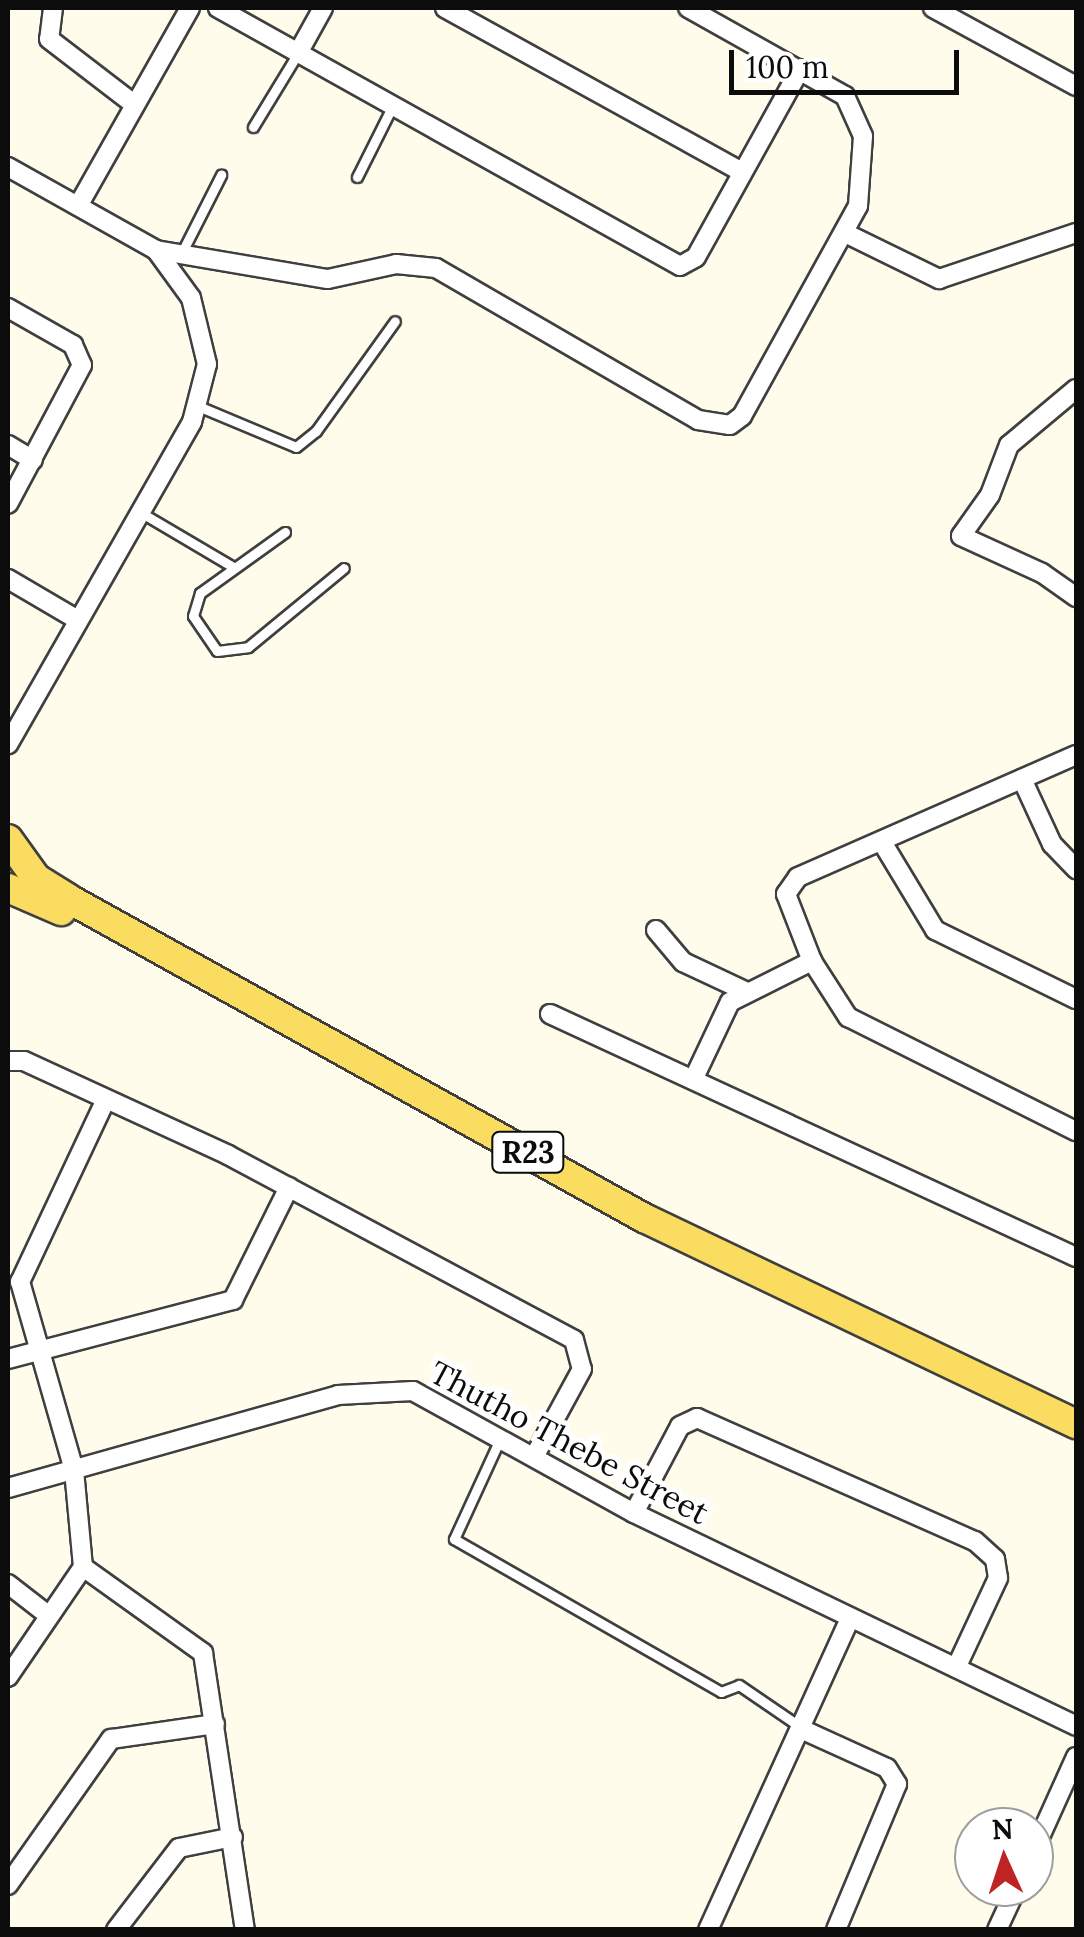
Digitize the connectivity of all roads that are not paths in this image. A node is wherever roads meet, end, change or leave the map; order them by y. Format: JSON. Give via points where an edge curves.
{"nodes":[{"id":1,"x":53,"y":8,"type":"edge"},
{"id":2,"x":190,"y":8,"type":"edge"},
{"id":3,"x":218,"y":8,"type":"edge"},
{"id":4,"x":324,"y":8,"type":"edge"},
{"id":5,"x":445,"y":8,"type":"edge"},
{"id":6,"x":688,"y":8,"type":"edge"},
{"id":7,"x":933,"y":8,"type":"edge"},
{"id":8,"x":298,"y":53,"type":"junction"},
{"id":9,"x":800,"y":69,"type":"junction"},
{"id":10,"x":1076,"y":86,"type":"edge"},
{"id":11,"x":135,"y":105,"type":"junction"},
{"id":12,"x":392,"y":107,"type":"junction"},
{"id":13,"x":253,"y":127,"type":"dead end"},
{"id":14,"x":8,"y":167,"type":"edge"},
{"id":15,"x":742,"y":172,"type":"junction"},
{"id":16,"x":221,"y":174,"type":"dead end"},
{"id":17,"x":357,"y":177,"type":"dead end"},
{"id":18,"x":78,"y":206,"type":"junction"},
{"id":19,"x":845,"y":233,"type":"junction"},
{"id":20,"x":1076,"y":233,"type":"edge"},
{"id":21,"x":156,"y":250,"type":"junction"},
{"id":22,"x":181,"y":254,"type":"junction"},
{"id":23,"x":8,"y":308,"type":"edge"},
{"id":24,"x":396,"y":321,"type":"dead end"},
{"id":25,"x":1076,"y":389,"type":"edge"},
{"id":26,"x":198,"y":406,"type":"junction"},
{"id":27,"x":8,"y":445,"type":"edge"},
{"id":28,"x":33,"y":460,"type":"junction"},
{"id":29,"x":8,"y":504,"type":"edge"},
{"id":30,"x":140,"y":512,"type":"junction"},
{"id":31,"x":285,"y":532,"type":"dead end"},
{"id":32,"x":233,"y":567,"type":"junction"},
{"id":33,"x":344,"y":568,"type":"dead end"},
{"id":34,"x":8,"y":579,"type":"edge"},
{"id":35,"x":1076,"y":597,"type":"edge"},
{"id":36,"x":78,"y":620,"type":"junction"},
{"id":37,"x":8,"y":744,"type":"edge"},
{"id":38,"x":1076,"y":754,"type":"edge"},
{"id":39,"x":1022,"y":779,"type":"junction"},
{"id":40,"x":8,"y":838,"type":"edge"},
{"id":41,"x":882,"y":842,"type":"junction"},
{"id":42,"x":1076,"y":868,"type":"edge"},
{"id":43,"x":8,"y":888,"type":"edge"},
{"id":44,"x":656,"y":930,"type":"dead end"},
{"id":45,"x":812,"y":961,"type":"junction"},
{"id":46,"x":745,"y":990,"type":"junction"},
{"id":47,"x":1076,"y":999,"type":"edge"},
{"id":48,"x":550,"y":1014,"type":"dead end"},
{"id":49,"x":8,"y":1061,"type":"edge"},
{"id":50,"x":694,"y":1078,"type":"junction"},
{"id":51,"x":106,"y":1101,"type":"junction"},
{"id":52,"x":1076,"y":1131,"type":"edge"},
{"id":53,"x":289,"y":1187,"type":"junction"},
{"id":54,"x":1076,"y":1258,"type":"edge"},
{"id":55,"x":40,"y":1354,"type":"junction"},
{"id":56,"x":8,"y":1359,"type":"edge"},
{"id":57,"x":1076,"y":1424,"type":"edge"},
{"id":58,"x":501,"y":1439,"type":"junction"},
{"id":59,"x":1076,"y":1442,"type":"edge"},
{"id":60,"x":534,"y":1456,"type":"junction"},
{"id":61,"x":74,"y":1470,"type":"junction"},
{"id":62,"x":8,"y":1488,"type":"edge"},
{"id":63,"x":634,"y":1513,"type":"junction"},
{"id":64,"x":83,"y":1567,"type":"junction"},
{"id":65,"x":8,"y":1584,"type":"edge"},
{"id":66,"x":48,"y":1615,"type":"junction"},
{"id":67,"x":850,"y":1618,"type":"junction"},
{"id":68,"x":956,"y":1668,"type":"junction"},
{"id":69,"x":8,"y":1677,"type":"edge"},
{"id":70,"x":215,"y":1724,"type":"junction"},
{"id":71,"x":1076,"y":1726,"type":"edge"},
{"id":72,"x":800,"y":1728,"type":"junction"},
{"id":73,"x":1076,"y":1758,"type":"edge"},
{"id":74,"x":1054,"y":1807,"type":"edge"},
{"id":75,"x":233,"y":1837,"type":"junction"},
{"id":76,"x":8,"y":1886,"type":"edge"},
{"id":77,"x":1008,"y":1907,"type":"edge"},
{"id":78,"x":116,"y":1930,"type":"edge"},
{"id":79,"x":245,"y":1930,"type":"edge"},
{"id":80,"x":708,"y":1930,"type":"edge"},
{"id":81,"x":836,"y":1930,"type":"edge"},
{"id":82,"x":998,"y":1930,"type":"edge"}],
"edges":[{"from":1,"to":11,"type":"street","via":[[49,39]]},
{"from":2,"to":11,"type":"street"},
{"from":3,"to":8,"type":"street"},
{"from":4,"to":8,"type":"street"},
{"from":5,"to":15,"type":"street"},
{"from":6,"to":9,"type":"street"},
{"from":7,"to":10,"type":"street"},
{"from":8,"to":12,"type":"street"},
{"from":8,"to":13,"type":"lane"},
{"from":9,"to":15,"type":"street"},
{"from":9,"to":19,"type":"street","via":[[845,96],[864,136],[864,181]]},
{"from":11,"to":18,"type":"street"},
{"from":12,"to":15,"type":"street","via":[[670,264],[696,257]]},
{"from":12,"to":17,"type":"lane"},
{"from":14,"to":18,"type":"street"},
{"from":16,"to":22,"type":"lane"},
{"from":18,"to":21,"type":"street"},
{"from":19,"to":20,"type":"street","via":[[939,279]]},
{"from":19,"to":22,"type":"street","via":[[742,416],[716,426],[436,268],[416,262],[328,280]]},
{"from":21,"to":22,"type":"street"},
{"from":21,"to":26,"type":"street","via":[[183,284],[202,331],[208,364]]},
{"from":23,"to":28,"type":"street","via":[[73,345],[82,365]]},
{"from":24,"to":26,"type":"lane","via":[[316,432],[296,447]]},
{"from":25,"to":35,"type":"street","via":[[1009,445],[990,495],[961,536],[1042,573]]},
{"from":26,"to":30,"type":"street"},
{"from":27,"to":28,"type":"street"},
{"from":28,"to":29,"type":"street"},
{"from":30,"to":32,"type":"lane"},
{"from":30,"to":36,"type":"street"},
{"from":31,"to":32,"type":"lane"},
{"from":32,"to":33,"type":"lane","via":[[200,593],[193,616],[208,644],[233,653]]},
{"from":34,"to":36,"type":"street"},
{"from":36,"to":37,"type":"street"},
{"from":38,"to":39,"type":"street"},
{"from":39,"to":41,"type":"street"},
{"from":39,"to":42,"type":"street","via":[[1052,844]]},
{"from":40,"to":57,"type":"main road","number":"R23","via":[[36,878],[69,899],[644,1218]]},
{"from":41,"to":45,"type":"street","via":[[790,884],[787,905]]},
{"from":41,"to":47,"type":"street","via":[[936,930]]},
{"from":43,"to":59,"type":"main road","number":"R23","via":[[142,954],[667,1246]]},
{"from":44,"to":46,"type":"street","via":[[682,962]]},
{"from":45,"to":46,"type":"street"},
{"from":45,"to":52,"type":"street","via":[[832,998],[867,1030]]},
{"from":46,"to":50,"type":"street","via":[[721,1017]]},
{"from":48,"to":50,"type":"street"},
{"from":49,"to":51,"type":"street","via":[[24,1061]]},
{"from":50,"to":54,"type":"street"},
{"from":51,"to":53,"type":"street"},
{"from":51,"to":55,"type":"street","via":[[24,1265],[22,1298]]},
{"from":53,"to":55,"type":"street","via":[[233,1300]]},
{"from":53,"to":60,"type":"street","via":[[574,1340],[582,1369]]},
{"from":55,"to":56,"type":"street"},
{"from":55,"to":61,"type":"street"},
{"from":58,"to":60,"type":"street","name":"Thutho Thebe Street"},
{"from":58,"to":61,"type":"street","name":"Thutho Thebe Street","via":[[414,1391],[374,1390]]},
{"from":58,"to":72,"type":"lane","via":[[454,1539],[721,1692],[739,1685]]},
{"from":60,"to":63,"type":"street","name":"Thutho Thebe Street"},
{"from":61,"to":62,"type":"street","name":"Thutho Thebe Street"},
{"from":61,"to":64,"type":"street"},
{"from":63,"to":67,"type":"street","name":"Thutho Thebe Street"},
{"from":63,"to":68,"type":"street","via":[[680,1426],[697,1418],[975,1541],[995,1559],[998,1578]]},
{"from":64,"to":66,"type":"street"},
{"from":64,"to":70,"type":"street","via":[[203,1653]]},
{"from":65,"to":66,"type":"street"},
{"from":66,"to":69,"type":"street"},
{"from":67,"to":68,"type":"street","name":"Thutho Thebe Street"},
{"from":67,"to":72,"type":"street"},
{"from":68,"to":71,"type":"street","name":"Thutho Thebe Street"},
{"from":70,"to":75,"type":"street"},
{"from":70,"to":76,"type":"street","via":[[111,1739]]},
{"from":72,"to":80,"type":"street"},
{"from":72,"to":81,"type":"street","via":[[886,1768],[897,1784]]},
{"from":73,"to":74,"type":"street"},
{"from":75,"to":78,"type":"street","via":[[179,1848]]},
{"from":75,"to":79,"type":"street"},
{"from":77,"to":82,"type":"street"}]}
